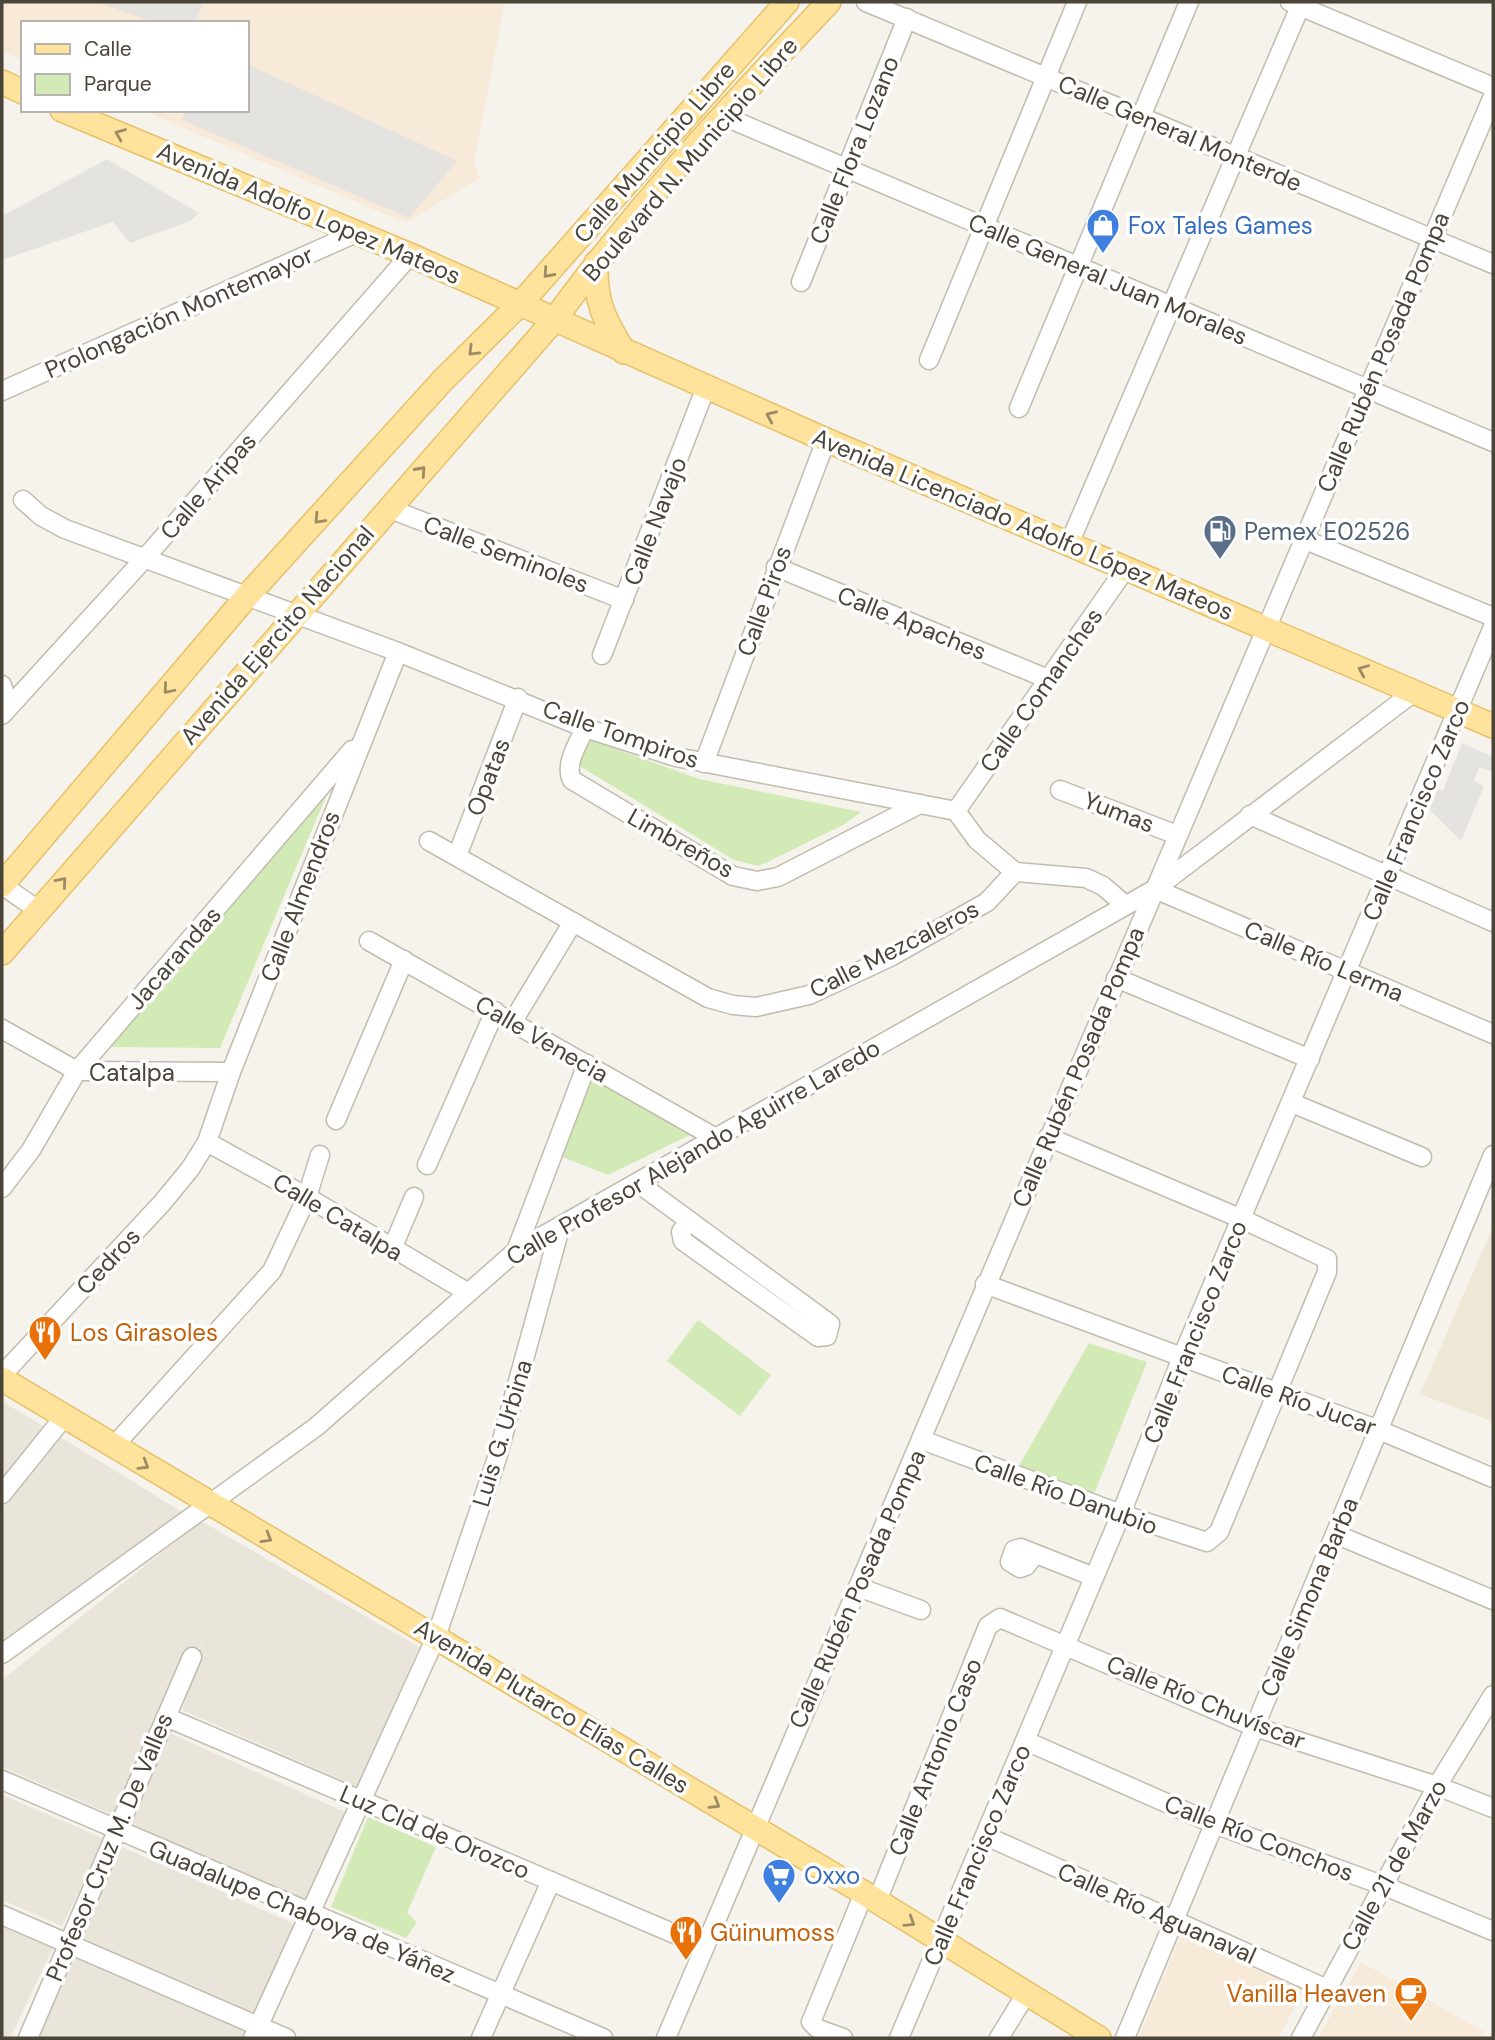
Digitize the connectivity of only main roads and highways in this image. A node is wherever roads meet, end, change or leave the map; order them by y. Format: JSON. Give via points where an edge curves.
{"nodes":[{"id":1,"x":788,"y":2,"type":"edge"},
{"id":2,"x":829,"y":2,"type":"edge"},
{"id":3,"x":67,"y":112,"type":"edge"},
{"id":4,"x":631,"y":179,"type":"junction"},
{"id":5,"x":648,"y":201,"type":"junction"},
{"id":6,"x":596,"y":263,"type":"junction"},
{"id":7,"x":521,"y":303,"type":"junction"},
{"id":8,"x":555,"y":319,"type":"junction"},
{"id":9,"x":624,"y":352,"type":"junction"},
{"id":10,"x":1493,"y":726,"type":"edge"},
{"id":11,"x":2,"y":885,"type":"edge"},
{"id":12,"x":2,"y":953,"type":"edge"},
{"id":13,"x":2,"y":1377,"type":"edge"},
{"id":14,"x":1089,"y":2035,"type":"edge"}],
"edges":[{"from":1,"to":4,"type":"main road","name":"Calle Municipio Libre"},
{"from":2,"to":5,"type":"main road","name":"Boulevard N. Municipio Libre"},
{"from":7,"to":3,"type":"main road","name":"Avenida Adolfo Lopez Mateos","one_way":true},
{"from":4,"to":5,"type":"main road"},
{"from":4,"to":7,"type":"main road","name":"Calle Municipio Libre","one_way":true},
{"from":5,"to":6,"type":"main road","name":"Boulevard N. Municipio Libre"},
{"from":6,"to":8,"type":"main road","name":"Boulevard N. Municipio Libre"},
{"from":6,"to":9,"type":"main road","via":[[599,308]]},
{"from":7,"to":8,"type":"main road","name":"Avenida Adolfo Lopez Mateos"},
{"from":7,"to":11,"type":"main road","name":"Avenida Ejercito Nacional","one_way":true,"via":[[443,380],[248,595]]},
{"from":8,"to":9,"type":"main road","name":"Avenida Licenciado Adolfo López Mateos"},
{"from":12,"to":8,"type":"main road","name":"Avenida Ejercito Nacional","one_way":true},
{"from":10,"to":9,"type":"main road","name":"Avenida Licenciado Adolfo López Mateos","one_way":true},
{"from":13,"to":14,"type":"main road","name":"Avenida Plutarco Elías Calles","one_way":true,"via":[[870,1897]]}]}
